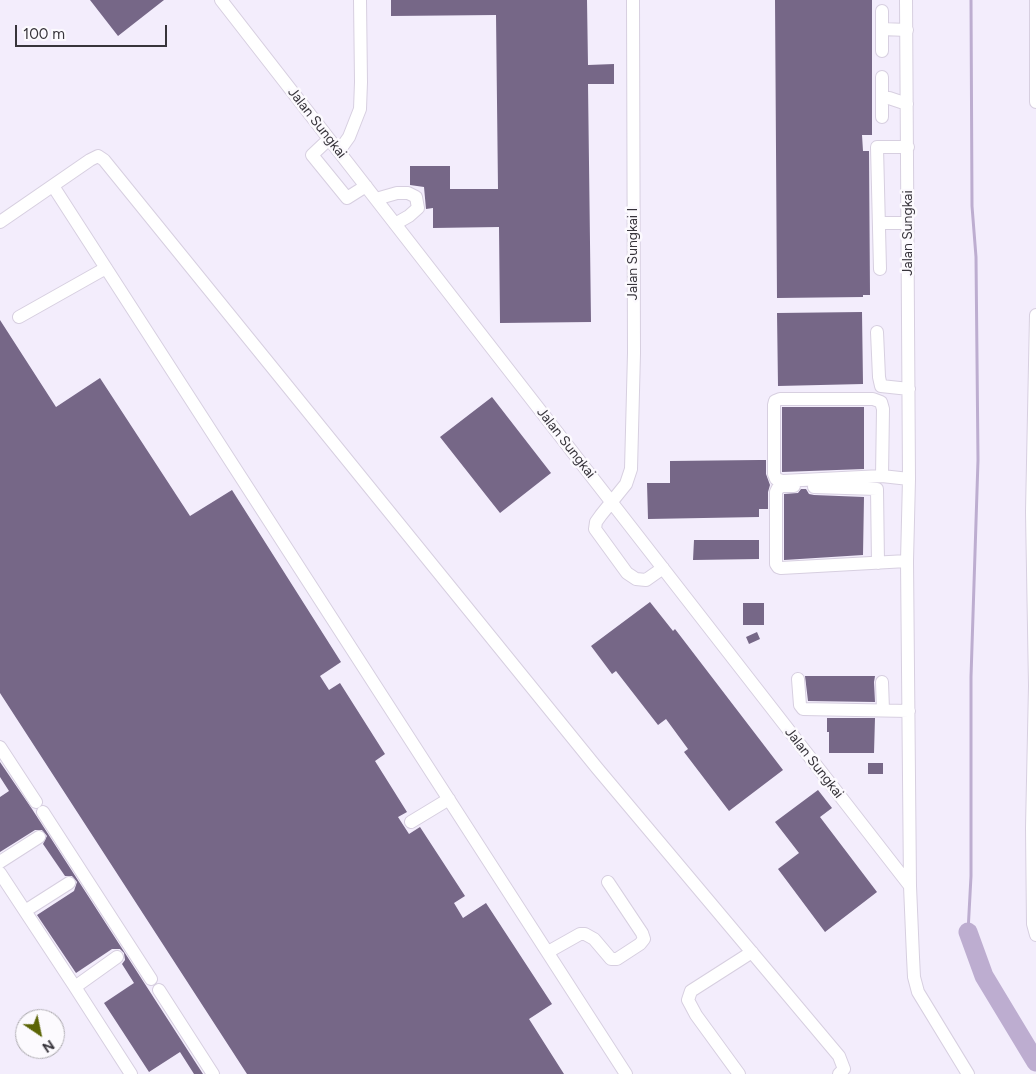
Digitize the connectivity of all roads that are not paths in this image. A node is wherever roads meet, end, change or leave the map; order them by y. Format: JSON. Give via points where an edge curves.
{"nodes":[{"id":1,"x":221,"y":0,"type":"edge"},
{"id":2,"x":360,"y":0,"type":"edge"},
{"id":3,"x":633,"y":0,"type":"edge"},
{"id":4,"x":906,"y":0,"type":"edge"},
{"id":5,"x":1036,"y":0,"type":"edge"},
{"id":6,"x":882,"y":11,"type":"dead end"},
{"id":7,"x":882,"y":29,"type":"junction"},
{"id":8,"x":907,"y":30,"type":"junction"},
{"id":9,"x":882,"y":51,"type":"dead end"},
{"id":10,"x":882,"y":77,"type":"dead end"},
{"id":11,"x":882,"y":99,"type":"junction"},
{"id":12,"x":1036,"y":102,"type":"edge"},
{"id":13,"x":907,"y":104,"type":"junction"},
{"id":14,"x":882,"y":117,"type":"dead end"},
{"id":15,"x":329,"y":139,"type":"junction"},
{"id":16,"x":908,"y":147,"type":"junction"},
{"id":17,"x":339,"y":152,"type":"junction"},
{"id":18,"x":52,"y":186,"type":"junction"},
{"id":19,"x":366,"y":186,"type":"junction"},
{"id":20,"x":376,"y":199,"type":"junction"},
{"id":21,"x":0,"y":222,"type":"edge"},
{"id":22,"x":879,"y":222,"type":"junction"},
{"id":23,"x":908,"y":223,"type":"junction"},
{"id":24,"x":395,"y":224,"type":"junction"},
{"id":25,"x":106,"y":268,"type":"junction"},
{"id":26,"x":880,"y":269,"type":"dead end"},
{"id":27,"x":1036,"y":315,"type":"edge"},
{"id":28,"x":19,"y":317,"type":"dead end"},
{"id":29,"x":877,"y":332,"type":"dead end"},
{"id":30,"x":909,"y":389,"type":"junction"},
{"id":31,"x":882,"y":476,"type":"junction"},
{"id":32,"x":909,"y":479,"type":"junction"},
{"id":33,"x":611,"y":502,"type":"junction"},
{"id":34,"x":1034,"y":512,"type":"edge"},
{"id":35,"x":907,"y":560,"type":"junction"},
{"id":36,"x":878,"y":563,"type":"junction"},
{"id":37,"x":663,"y":568,"type":"junction"},
{"id":38,"x":1035,"y":580,"type":"edge"},
{"id":39,"x":798,"y":679,"type":"dead end"},
{"id":40,"x":882,"y":682,"type":"dead end"},
{"id":41,"x":1035,"y":686,"type":"edge"},
{"id":42,"x":883,"y":710,"type":"junction"},
{"id":43,"x":910,"y":711,"type":"junction"},
{"id":44,"x":1035,"y":746,"type":"edge"},
{"id":45,"x":0,"y":747,"type":"edge"},
{"id":46,"x":449,"y":799,"type":"junction"},
{"id":47,"x":1034,"y":817,"type":"edge"},
{"id":48,"x":411,"y":822,"type":"dead end"},
{"id":49,"x":46,"y":832,"type":"junction"},
{"id":50,"x":0,"y":862,"type":"edge"},
{"id":51,"x":0,"y":873,"type":"edge"},
{"id":52,"x":76,"y":878,"type":"junction"},
{"id":53,"x":608,"y":882,"type":"dead end"},
{"id":54,"x":910,"y":886,"type":"junction"},
{"id":55,"x":25,"y":911,"type":"junction"},
{"id":56,"x":1036,"y":935,"type":"edge"},
{"id":57,"x":124,"y":952,"type":"junction"},
{"id":58,"x":548,"y":952,"type":"junction"},
{"id":59,"x":752,"y":952,"type":"junction"},
{"id":60,"x":151,"y":979,"type":"dead end"},
{"id":61,"x":75,"y":986,"type":"junction"},
{"id":62,"x":159,"y":990,"type":"dead end"},
{"id":63,"x":131,"y":1074,"type":"edge"},
{"id":64,"x":214,"y":1074,"type":"edge"},
{"id":65,"x":626,"y":1074,"type":"edge"},
{"id":66,"x":739,"y":1074,"type":"edge"},
{"id":67,"x":839,"y":1074,"type":"edge"},
{"id":68,"x":968,"y":1074,"type":"edge"}],
"edges":[{"from":1,"to":15,"type":"street","name":"Jalan Sungkai"},
{"from":2,"to":17,"type":"street","via":[[360,109]]},
{"from":3,"to":33,"type":"street","name":"Jalan Sungkai I","via":[[632,469],[626,484]]},
{"from":4,"to":8,"type":"street","name":"Jalan Sungkai"},
{"from":5,"to":12,"type":"street"},
{"from":6,"to":7,"type":"street"},
{"from":7,"to":8,"type":"street"},
{"from":7,"to":9,"type":"street"},
{"from":8,"to":13,"type":"street","name":"Jalan Sungkai"},
{"from":10,"to":11,"type":"street"},
{"from":11,"to":13,"type":"street"},
{"from":11,"to":14,"type":"street"},
{"from":13,"to":16,"type":"street","name":"Jalan Sungkai"},
{"from":15,"to":17,"type":"street","name":"Jalan Sungkai"},
{"from":15,"to":19,"type":"street","via":[[312,155],[347,198]]},
{"from":16,"to":22,"type":"street","via":[[877,147]]},
{"from":16,"to":23,"type":"street","name":"Jalan Sungkai"},
{"from":17,"to":19,"type":"street","name":"Jalan Sungkai"},
{"from":18,"to":21,"type":"street"},
{"from":18,"to":25,"type":"street"},
{"from":18,"to":59,"type":"street","via":[[90,160],[98,156],[104,160],[579,745]]},
{"from":19,"to":20,"type":"street","name":"Jalan Sungkai"},
{"from":20,"to":24,"type":"street","name":"Jalan Sungkai"},
{"from":20,"to":24,"type":"street","via":[[397,193],[416,197],[418,208]]},
{"from":22,"to":23,"type":"street"},
{"from":22,"to":26,"type":"street"},
{"from":23,"to":30,"type":"street","name":"Jalan Sungkai"},
{"from":24,"to":33,"type":"street","name":"Jalan Sungkai"},
{"from":25,"to":28,"type":"street"},
{"from":25,"to":46,"type":"street"},
{"from":27,"to":34,"type":"street"},
{"from":29,"to":30,"type":"street","via":[[881,386]]},
{"from":30,"to":32,"type":"street","name":"Jalan Sungkai"},
{"from":31,"to":31,"type":"street","via":[[881,402],[874,399],[775,401],[776,480]]},
{"from":31,"to":32,"type":"street"},
{"from":32,"to":35,"type":"street","name":"Jalan Sungkai"},
{"from":33,"to":37,"type":"street","name":"Jalan Sungkai"},
{"from":33,"to":37,"type":"street","name":"Jalan Sungkai I","via":[[596,522],[595,529],[627,573],[636,579],[646,580]]},
{"from":34,"to":38,"type":"street"},
{"from":35,"to":36,"type":"street"},
{"from":35,"to":43,"type":"street","name":"Jalan Sungkai"},
{"from":36,"to":36,"type":"street","via":[[877,489],[778,488],[778,567]]},
{"from":37,"to":54,"type":"street","name":"Jalan Sungkai"},
{"from":38,"to":41,"type":"street"},
{"from":39,"to":42,"type":"street","via":[[803,709]]},
{"from":40,"to":42,"type":"street"},
{"from":41,"to":44,"type":"street"},
{"from":42,"to":43,"type":"street"},
{"from":43,"to":54,"type":"street","name":"Jalan Sungkai"},
{"from":44,"to":47,"type":"street"},
{"from":45,"to":49,"type":"street","via":[[39,807]]},
{"from":46,"to":48,"type":"street"},
{"from":46,"to":58,"type":"street"},
{"from":47,"to":56,"type":"street","via":[[1033,924]]},
{"from":49,"to":50,"type":"street"},
{"from":49,"to":52,"type":"street"},
{"from":51,"to":55,"type":"street"},
{"from":52,"to":55,"type":"street"},
{"from":52,"to":57,"type":"street"},
{"from":53,"to":58,"type":"street","via":[[644,939],[617,959],[611,959],[594,939],[585,934]]},
{"from":54,"to":68,"type":"street","name":"Jalan Sungkai","via":[[913,967],[918,992]]},
{"from":55,"to":61,"type":"street"},
{"from":57,"to":60,"type":"street"},
{"from":57,"to":61,"type":"street"},
{"from":58,"to":65,"type":"street"},
{"from":59,"to":66,"type":"street","via":[[691,991],[688,1000]]},
{"from":59,"to":67,"type":"street","via":[[839,1056],[844,1069]]},
{"from":61,"to":63,"type":"street"},
{"from":62,"to":64,"type":"street"}]}
